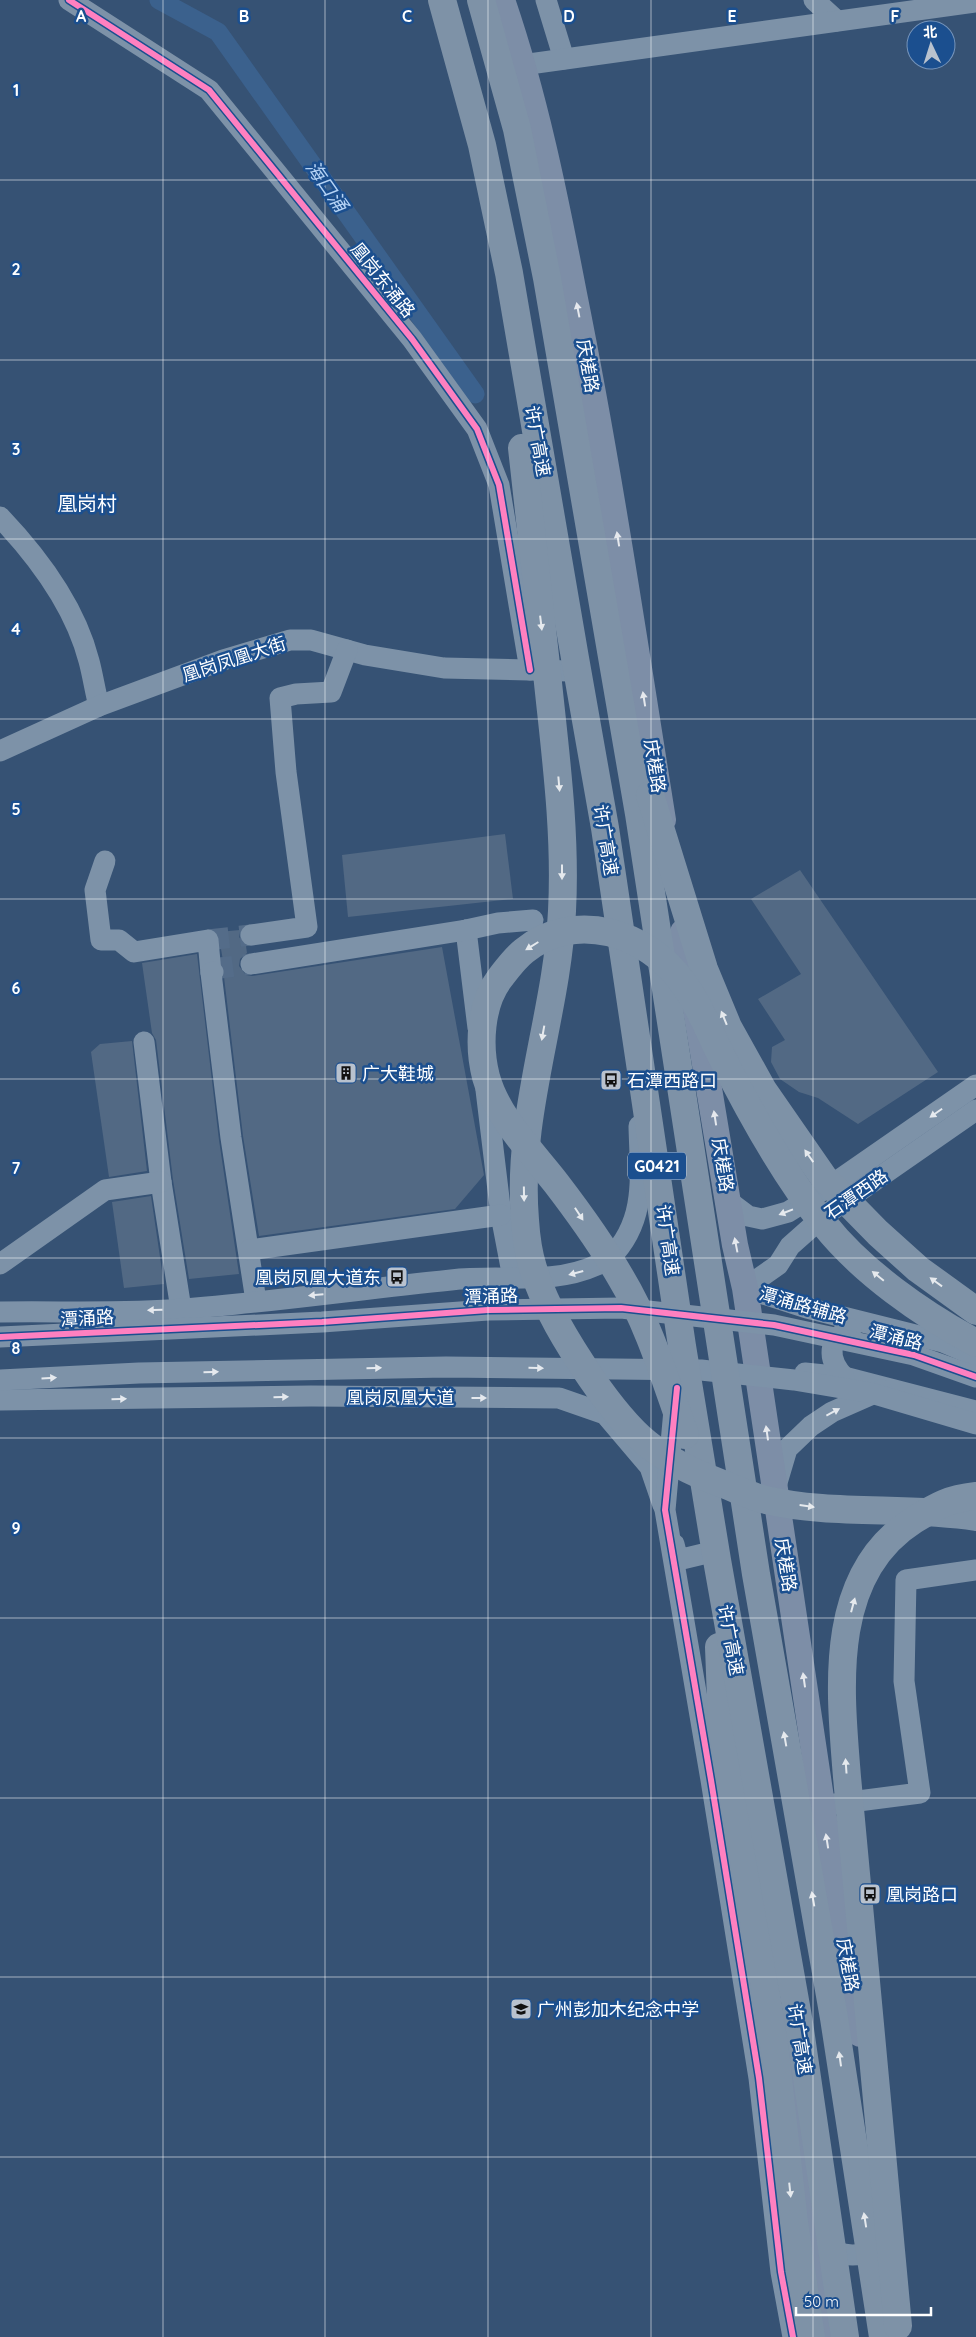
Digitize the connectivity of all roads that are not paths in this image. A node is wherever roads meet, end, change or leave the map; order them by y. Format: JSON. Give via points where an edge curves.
{"nodes":[{"id":1,"x":70,"y":0,"type":"edge"},
{"id":2,"x":429,"y":0,"type":"edge"},
{"id":3,"x":442,"y":0,"type":"edge"},
{"id":4,"x":481,"y":0,"type":"edge"},
{"id":5,"x":502,"y":0,"type":"edge"},
{"id":6,"x":546,"y":0,"type":"edge"},
{"id":7,"x":814,"y":0,"type":"edge"},
{"id":8,"x":976,"y":2,"type":"edge"},
{"id":9,"x":838,"y":22,"type":"junction"},
{"id":10,"x":564,"y":59,"type":"junction"},
{"id":11,"x":522,"y":65,"type":"junction"},
{"id":12,"x":499,"y":226,"type":"junction"},
{"id":13,"x":0,"y":517,"type":"edge"},
{"id":14,"x":608,"y":636,"type":"junction"},
{"id":15,"x":347,"y":650,"type":"junction"},
{"id":16,"x":530,"y":670,"type":"junction"},
{"id":17,"x":570,"y":671,"type":"junction"},
{"id":18,"x":98,"y":706,"type":"junction"},
{"id":19,"x":0,"y":751,"type":"edge"},
{"id":20,"x":105,"y":861,"type":"dead end"},
{"id":21,"x":533,"y":920,"type":"dead end"},
{"id":22,"x":466,"y":930,"type":"junction"},
{"id":23,"x":251,"y":935,"type":"tunnel mouth"},
{"id":24,"x":251,"y":964,"type":"tunnel mouth"},
{"id":25,"x":144,"y":1042,"type":"dead end"},
{"id":26,"x":976,"y":1085,"type":"edge"},
{"id":27,"x":976,"y":1110,"type":"edge"},
{"id":28,"x":639,"y":1116,"type":"junction"},
{"id":29,"x":162,"y":1182,"type":"junction"},
{"id":30,"x":728,"y":1201,"type":"junction"},
{"id":31,"x":502,"y":1214,"type":"junction"},
{"id":32,"x":249,"y":1250,"type":"junction"},
{"id":33,"x":0,"y":1264,"type":"edge"},
{"id":34,"x":513,"y":1278,"type":"junction"},
{"id":35,"x":745,"y":1288,"type":"junction"},
{"id":36,"x":256,"y":1301,"type":"junction"},
{"id":37,"x":181,"y":1309,"type":"junction"},
{"id":38,"x":976,"y":1310,"type":"edge"},
{"id":39,"x":0,"y":1312,"type":"edge"},
{"id":40,"x":876,"y":1325,"type":"junction"},
{"id":41,"x":0,"y":1338,"type":"edge"},
{"id":42,"x":976,"y":1343,"type":"edge"},
{"id":43,"x":976,"y":1356,"type":"edge"},
{"id":44,"x":757,"y":1369,"type":"junction"},
{"id":45,"x":844,"y":1377,"type":"junction"},
{"id":46,"x":976,"y":1377,"type":"edge"},
{"id":47,"x":0,"y":1380,"type":"edge"},
{"id":48,"x":676,"y":1388,"type":"junction"},
{"id":49,"x":887,"y":1388,"type":"junction"},
{"id":50,"x":0,"y":1400,"type":"edge"},
{"id":51,"x":976,"y":1411,"type":"edge"},
{"id":52,"x":976,"y":1424,"type":"edge"},
{"id":53,"x":775,"y":1489,"type":"junction"},
{"id":54,"x":976,"y":1496,"type":"edge"},
{"id":55,"x":665,"y":1510,"type":"junction"},
{"id":56,"x":976,"y":1517,"type":"edge"},
{"id":57,"x":703,"y":1554,"type":"junction"},
{"id":58,"x":976,"y":1570,"type":"edge"},
{"id":59,"x":719,"y":1647,"type":"junction"},
{"id":60,"x":739,"y":1688,"type":"junction"},
{"id":61,"x":822,"y":1806,"type":"junction"},
{"id":62,"x":815,"y":2233,"type":"junction"},
{"id":63,"x":892,"y":2234,"type":"junction"},
{"id":64,"x":793,"y":2337,"type":"edge"},
{"id":65,"x":811,"y":2337,"type":"edge"},
{"id":66,"x":831,"y":2337,"type":"edge"},
{"id":67,"x":845,"y":2337,"type":"edge"},
{"id":68,"x":883,"y":2337,"type":"edge"},
{"id":69,"x":899,"y":2337,"type":"edge"},
{"id":70,"x":908,"y":2337,"type":"edge"}],
"edges":[{"from":1,"to":16,"type":"street","name":"凰岗东涌路","via":[[209,90],[412,338],[477,430],[499,485]]},
{"from":2,"to":17,"type":"main road","via":[[484,207]]},
{"from":3,"to":12,"type":"highway","name":"许广高速","number":"G0421","bridge":true,"via":[[482,145]]},
{"from":4,"to":14,"type":"highway","name":"许广高速","number":"G0421","bridge":true,"via":[[517,129],[547,278]]},
{"from":5,"to":11,"type":"main road","name":"庆槎路"},
{"from":6,"to":10,"type":"street"},
{"from":7,"to":9,"type":"street"},
{"from":8,"to":9,"type":"street"},
{"from":9,"to":10,"type":"street"},
{"from":10,"to":11,"type":"street"},
{"from":30,"to":11,"type":"main road","name":"庆槎路","one_way":true,"via":[[583,338],[548,163]]},
{"from":12,"to":56,"type":"highway","one_way":true,"bridge":true,"via":[[562,824],[562,911],[558,957],[532,1099],[523,1173],[527,1244],[541,1292],[580,1361],[630,1430],[681,1468],[761,1499],[813,1507]]},
{"from":12,"to":60,"type":"highway","name":"许广高速","number":"G0421","bridge":true,"via":[[605,828],[682,1346]]},
{"from":13,"to":18,"type":"street","via":[[55,584],[68,608],[89,660]]},
{"from":38,"to":14,"type":"highway","one_way":true,"bridge":true,"via":[[918,1269],[824,1178],[763,1090],[728,1027],[704,969],[652,803]]},
{"from":68,"to":14,"type":"highway","name":"许广高速","number":"G0421","one_way":true,"bridge":true,"via":[[834,2018],[756,1574],[682,1084]]},
{"from":15,"to":16,"type":"street","name":"凰岗凤凰大街","via":[[444,668]]},
{"from":15,"to":18,"type":"street","name":"凰岗凤凰大街","via":[[311,640],[290,640],[223,660]]},
{"from":15,"to":23,"type":"street","via":[[331,692],[280,698],[306,927]]},
{"from":16,"to":17,"type":"street","name":"凰岗凤凰大街"},
{"from":17,"to":28,"type":"main road","via":[[620,976]]},
{"from":18,"to":19,"type":"street","name":"凰岗凤凰大街"},
{"from":20,"to":32,"type":"street","via":[[95,890],[100,940],[119,940],[134,952],[208,940],[230,1138]]},
{"from":21,"to":22,"type":"street"},
{"from":22,"to":24,"type":"street"},
{"from":22,"to":31,"type":"street"},
{"from":25,"to":29,"type":"street"},
{"from":26,"to":30,"type":"street","name":"石潭西路","one_way":true,"via":[[788,1212],[762,1219],[748,1216]]},
{"from":27,"to":35,"type":"street","name":"石潭西路","via":[[825,1215],[790,1246],[778,1265]]},
{"from":28,"to":34,"type":"street","one_way":true,"via":[[640,1197],[636,1221],[626,1239],[609,1260],[580,1273],[555,1278]]},
{"from":28,"to":48,"type":"main road"},
{"from":29,"to":33,"type":"street","via":[[105,1190]]},
{"from":29,"to":37,"type":"street"},
{"from":35,"to":30,"type":"main road","name":"庆槎路","one_way":true},
{"from":31,"to":32,"type":"street"},
{"from":31,"to":34,"type":"street"},
{"from":32,"to":36,"type":"street"},
{"from":34,"to":36,"type":"street","one_way":true,"via":[[454,1279]]},
{"from":35,"to":40,"type":"street","name":"潭涌路辅路"},
{"from":35,"to":44,"type":"main road","name":"庆槎路"},
{"from":36,"to":37,"type":"street"},
{"from":37,"to":39,"type":"street","one_way":true},
{"from":40,"to":43,"type":"street","name":"潭涌路辅路","via":[[943,1342]]},
{"from":40,"to":45,"type":"street","via":[[842,1333],[835,1343],[832,1363]]},
{"from":41,"to":46,"type":"street","name":"潭涌路","bridge":true,"via":[[488,1310],[622,1308],[774,1325],[914,1355]]},
{"from":42,"to":60,"type":"highway","one_way":true,"bridge":true,"via":[[946,1327],[903,1296],[856,1258],[824,1224],[749,1108],[682,981],[656,954],[630,938],[602,930],[565,930],[524,950],[497,982],[482,1026],[487,1079],[497,1104],[514,1130],[574,1207],[622,1279],[645,1327],[692,1456]]},
{"from":44,"to":45,"type":"street"},
{"from":53,"to":44,"type":"main road","name":"庆槎路","one_way":true},
{"from":45,"to":49,"type":"street"},
{"from":47,"to":52,"type":"street","one_way":true,"bridge":true,"via":[[139,1373],[446,1367],[701,1370],[794,1380],[870,1393]]},
{"from":48,"to":55,"type":"street"},
{"from":48,"to":57,"type":"main road"},
{"from":49,"to":51,"type":"street"},
{"from":53,"to":49,"type":"street","one_way":true,"via":[[787,1449],[812,1426],[832,1412]]},
{"from":50,"to":55,"type":"street","name":"凰岗凤凰大道","one_way":true,"via":[[311,1396],[559,1398],[605,1414],[650,1467]]},
{"from":61,"to":53,"type":"main road","name":"庆槎路","one_way":true},
{"from":69,"to":54,"type":"highway","one_way":true,"bridge":true,"via":[[847,1777],[840,1690],[843,1642],[862,1574],[885,1542],[942,1502]]},
{"from":55,"to":57,"type":"street","name":"凰岗凤凰大道","via":[[678,1560]]},
{"from":55,"to":64,"type":"street","via":[[759,2078],[780,2263]]},
{"from":57,"to":59,"type":"main road"},
{"from":58,"to":61,"type":"street","via":[[906,1580],[904,1681],[920,1792]]},
{"from":59,"to":62,"type":"main road","via":[[780,1995]]},
{"from":59,"to":65,"type":"highway","one_way":true,"via":[[722,1726],[774,2042],[794,2222]]},
{"from":60,"to":67,"type":"highway","name":"许广高速","number":"G0421","bridge":true,"via":[[799,2023]]},
{"from":63,"to":61,"type":"main road","name":"庆槎路","one_way":true},
{"from":62,"to":63,"type":"street","via":[[824,2245],[837,2254],[847,2256],[874,2249]]},
{"from":62,"to":66,"type":"main road"},
{"from":63,"to":70,"type":"main road","name":"庆槎路"}]}
